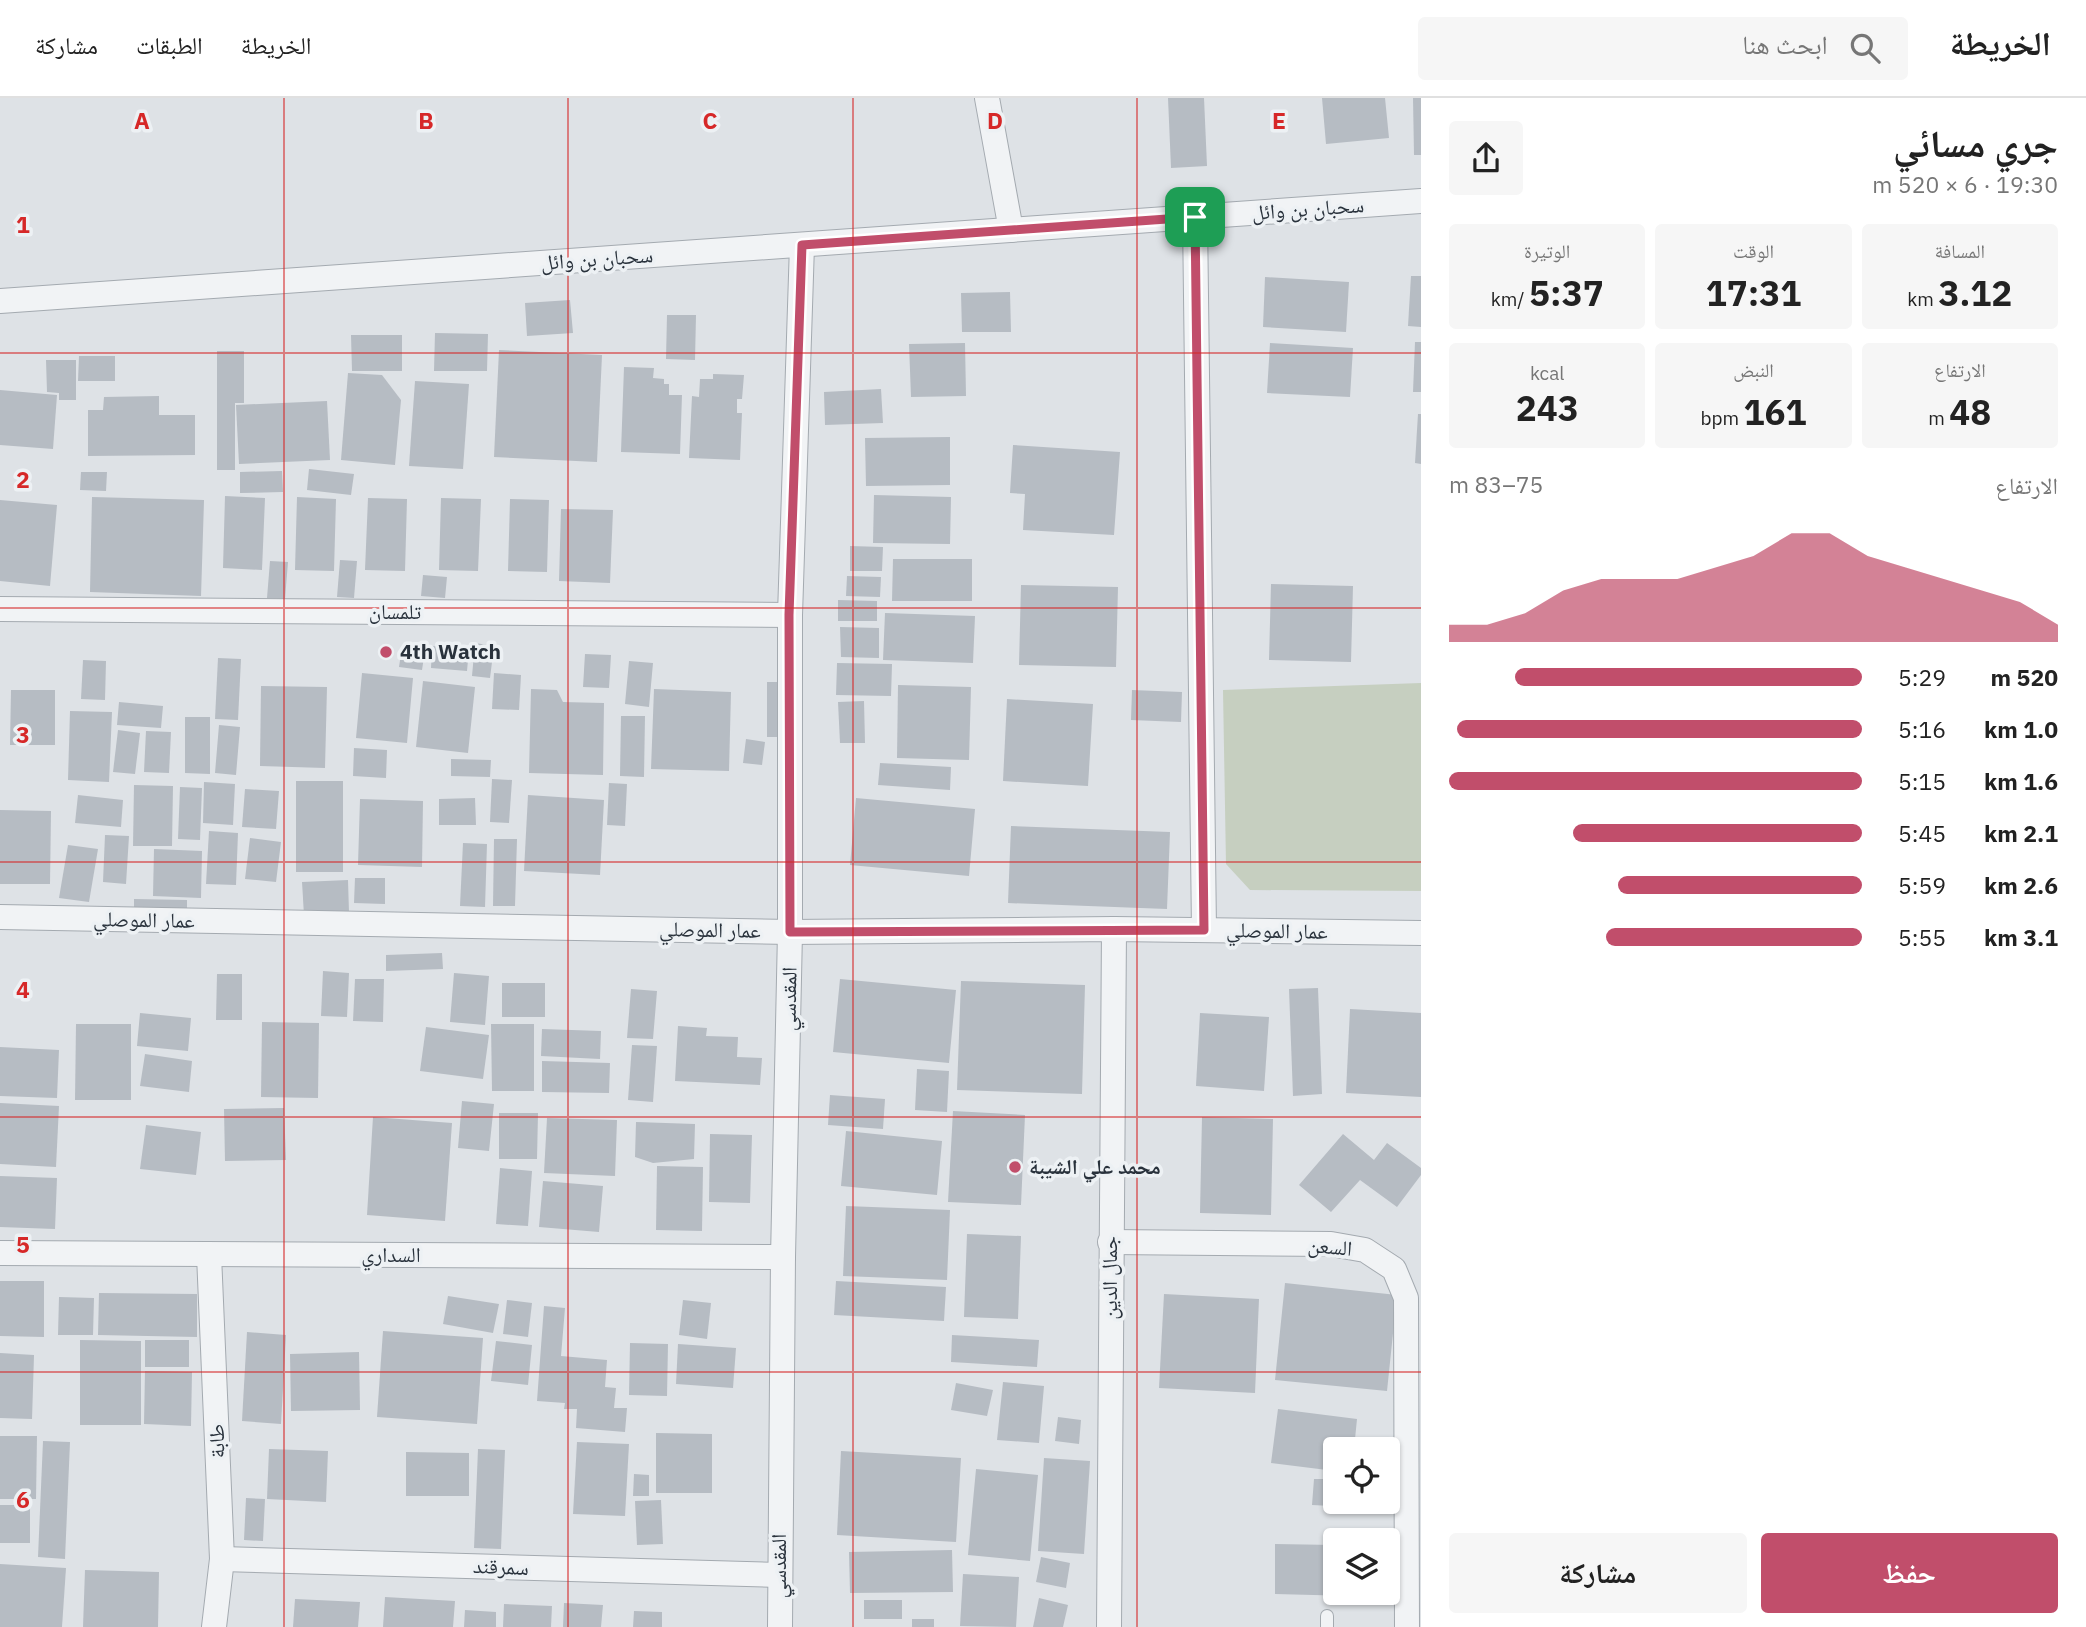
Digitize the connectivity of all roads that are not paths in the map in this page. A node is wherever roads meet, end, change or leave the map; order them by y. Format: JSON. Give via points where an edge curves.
{"nodes":[{"id":1,"x":987,"y":98,"type":"edge"},
{"id":2,"x":1421,"y":201,"type":"edge"},
{"id":3,"x":1195,"y":217,"type":"junction"},
{"id":4,"x":1011,"y":230,"type":"junction"},
{"id":5,"x":802,"y":245,"type":"junction"},
{"id":6,"x":0,"y":302,"type":"edge"},
{"id":7,"x":0,"y":609,"type":"edge"},
{"id":8,"x":789,"y":615,"type":"junction"},
{"id":9,"x":0,"y":917,"type":"edge"},
{"id":10,"x":1114,"y":929,"type":"junction"},
{"id":11,"x":1204,"y":930,"type":"junction"},
{"id":12,"x":790,"y":932,"type":"junction"},
{"id":13,"x":1421,"y":933,"type":"edge"},
{"id":14,"x":1110,"y":1242,"type":"junction"},
{"id":15,"x":0,"y":1253,"type":"edge"},
{"id":16,"x":209,"y":1255,"type":"junction"},
{"id":17,"x":783,"y":1257,"type":"junction"},
{"id":18,"x":222,"y":1559,"type":"junction"},
{"id":19,"x":779,"y":1575,"type":"junction"},
{"id":20,"x":214,"y":1627,"type":"edge"},
{"id":21,"x":779,"y":1627,"type":"edge"},
{"id":22,"x":1109,"y":1627,"type":"edge"},
{"id":23,"x":1407,"y":1627,"type":"edge"}],
"edges":[{"from":1,"to":4,"type":"street"},
{"from":2,"to":3,"type":"street","name":"سحبان بن وائل"},
{"from":3,"to":4,"type":"street","name":"سحبان بن وائل"},
{"from":3,"to":11,"type":"street"},
{"from":4,"to":5,"type":"street","name":"سحبان بن وائل"},
{"from":5,"to":6,"type":"street","name":"سحبان بن وائل"},
{"from":5,"to":8,"type":"street","name":"المقدسي"},
{"from":7,"to":8,"type":"street","name":"تلمسان"},
{"from":8,"to":12,"type":"street","name":"المقدسي"},
{"from":9,"to":12,"type":"street","name":"عمار الموصلي"},
{"from":10,"to":11,"type":"street","name":"عمار الموصلي"},
{"from":10,"to":12,"type":"street","name":"عمار الموصلي"},
{"from":10,"to":14,"type":"street","name":"جمال الدين"},
{"from":11,"to":13,"type":"street","name":"عمار الموصلي"},
{"from":12,"to":17,"type":"street","name":"المقدسي"},
{"from":14,"to":22,"type":"street","name":"جمال الدين"},
{"from":14,"to":23,"type":"street","name":"السعن","via":[[1331,1244],[1365,1250],[1394,1269],[1406,1298]]},
{"from":15,"to":16,"type":"street","name":"السداري"},
{"from":16,"to":17,"type":"street","name":"السداري"},
{"from":16,"to":18,"type":"street","name":"طابة"},
{"from":17,"to":19,"type":"street","name":"المقدسي"},
{"from":18,"to":19,"type":"street","name":"سمرقند"},
{"from":18,"to":20,"type":"street","name":"طابة"},
{"from":19,"to":21,"type":"street","name":"المقدسي"}]}
